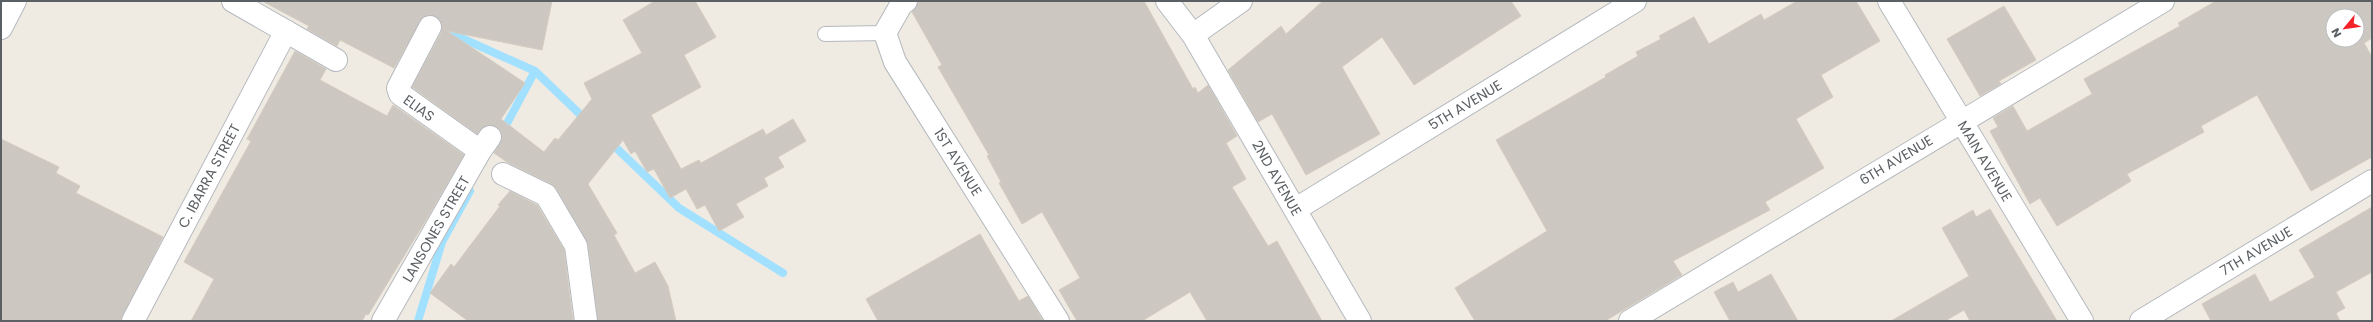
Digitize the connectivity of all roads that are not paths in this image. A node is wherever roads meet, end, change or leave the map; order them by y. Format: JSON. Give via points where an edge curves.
{"nodes":[{"id":1,"x":15,"y":1,"type":"edge"},
{"id":2,"x":233,"y":1,"type":"edge"},
{"id":3,"x":906,"y":1,"type":"edge"},
{"id":4,"x":1168,"y":1,"type":"edge"},
{"id":5,"x":1241,"y":1,"type":"edge"},
{"id":6,"x":1635,"y":1,"type":"edge"},
{"id":7,"x":1889,"y":1,"type":"edge"},
{"id":8,"x":2163,"y":1,"type":"edge"},
{"id":9,"x":430,"y":27,"type":"dead end"},
{"id":10,"x":1,"y":28,"type":"edge"},
{"id":11,"x":286,"y":31,"type":"junction"},
{"id":12,"x":885,"y":33,"type":"junction"},
{"id":13,"x":825,"y":34,"type":"dead end"},
{"id":14,"x":1193,"y":35,"type":"junction"},
{"id":15,"x":336,"y":60,"type":"dead end"},
{"id":16,"x":1960,"y":121,"type":"junction"},
{"id":17,"x":485,"y":144,"type":"joint"},
{"id":18,"x":503,"y":174,"type":"dead end"},
{"id":19,"x":2372,"y":181,"type":"edge"},
{"id":20,"x":1296,"y":209,"type":"junction"},
{"id":21,"x":133,"y":321,"type":"edge"},
{"id":22,"x":383,"y":321,"type":"edge"},
{"id":23,"x":586,"y":321,"type":"edge"},
{"id":24,"x":1058,"y":321,"type":"edge"},
{"id":25,"x":1360,"y":321,"type":"edge"},
{"id":26,"x":1630,"y":321,"type":"edge"},
{"id":27,"x":2082,"y":321,"type":"edge"},
{"id":28,"x":2141,"y":321,"type":"edge"}],
"edges":[{"from":1,"to":10,"type":"street"},
{"from":2,"to":11,"type":"street"},
{"from":3,"to":12,"type":"street"},
{"from":4,"to":14,"type":"street","name":"2ND AVENUE"},
{"from":5,"to":14,"type":"street"},
{"from":6,"to":20,"type":"street","name":"5TH AVENUE"},
{"from":7,"to":16,"type":"street","name":"MAIN AVENUE"},
{"from":8,"to":16,"type":"street","name":"6TH AVENUE"},
{"from":9,"to":17,"type":"street","name":"ELIAS","via":[[398,88],[400,94]]},
{"from":11,"to":15,"type":"street"},
{"from":11,"to":21,"type":"street","name":"C. IBARRA STREET"},
{"from":12,"to":13,"type":"lane"},
{"from":12,"to":24,"type":"street","name":"1ST AVENUE","via":[[895,62]]},
{"from":14,"to":20,"type":"street","name":"2ND AVENUE"},
{"from":16,"to":26,"type":"street","name":"6TH AVENUE"},
{"from":16,"to":27,"type":"street","name":"MAIN AVENUE"},
{"from":17,"to":22,"type":"street","name":"LANSONES STREET"},
{"from":18,"to":23,"type":"street","via":[[546,195],[576,246]]},
{"from":19,"to":28,"type":"street","name":"7TH AVENUE"},
{"from":20,"to":25,"type":"street","name":"2ND AVENUE"}]}
